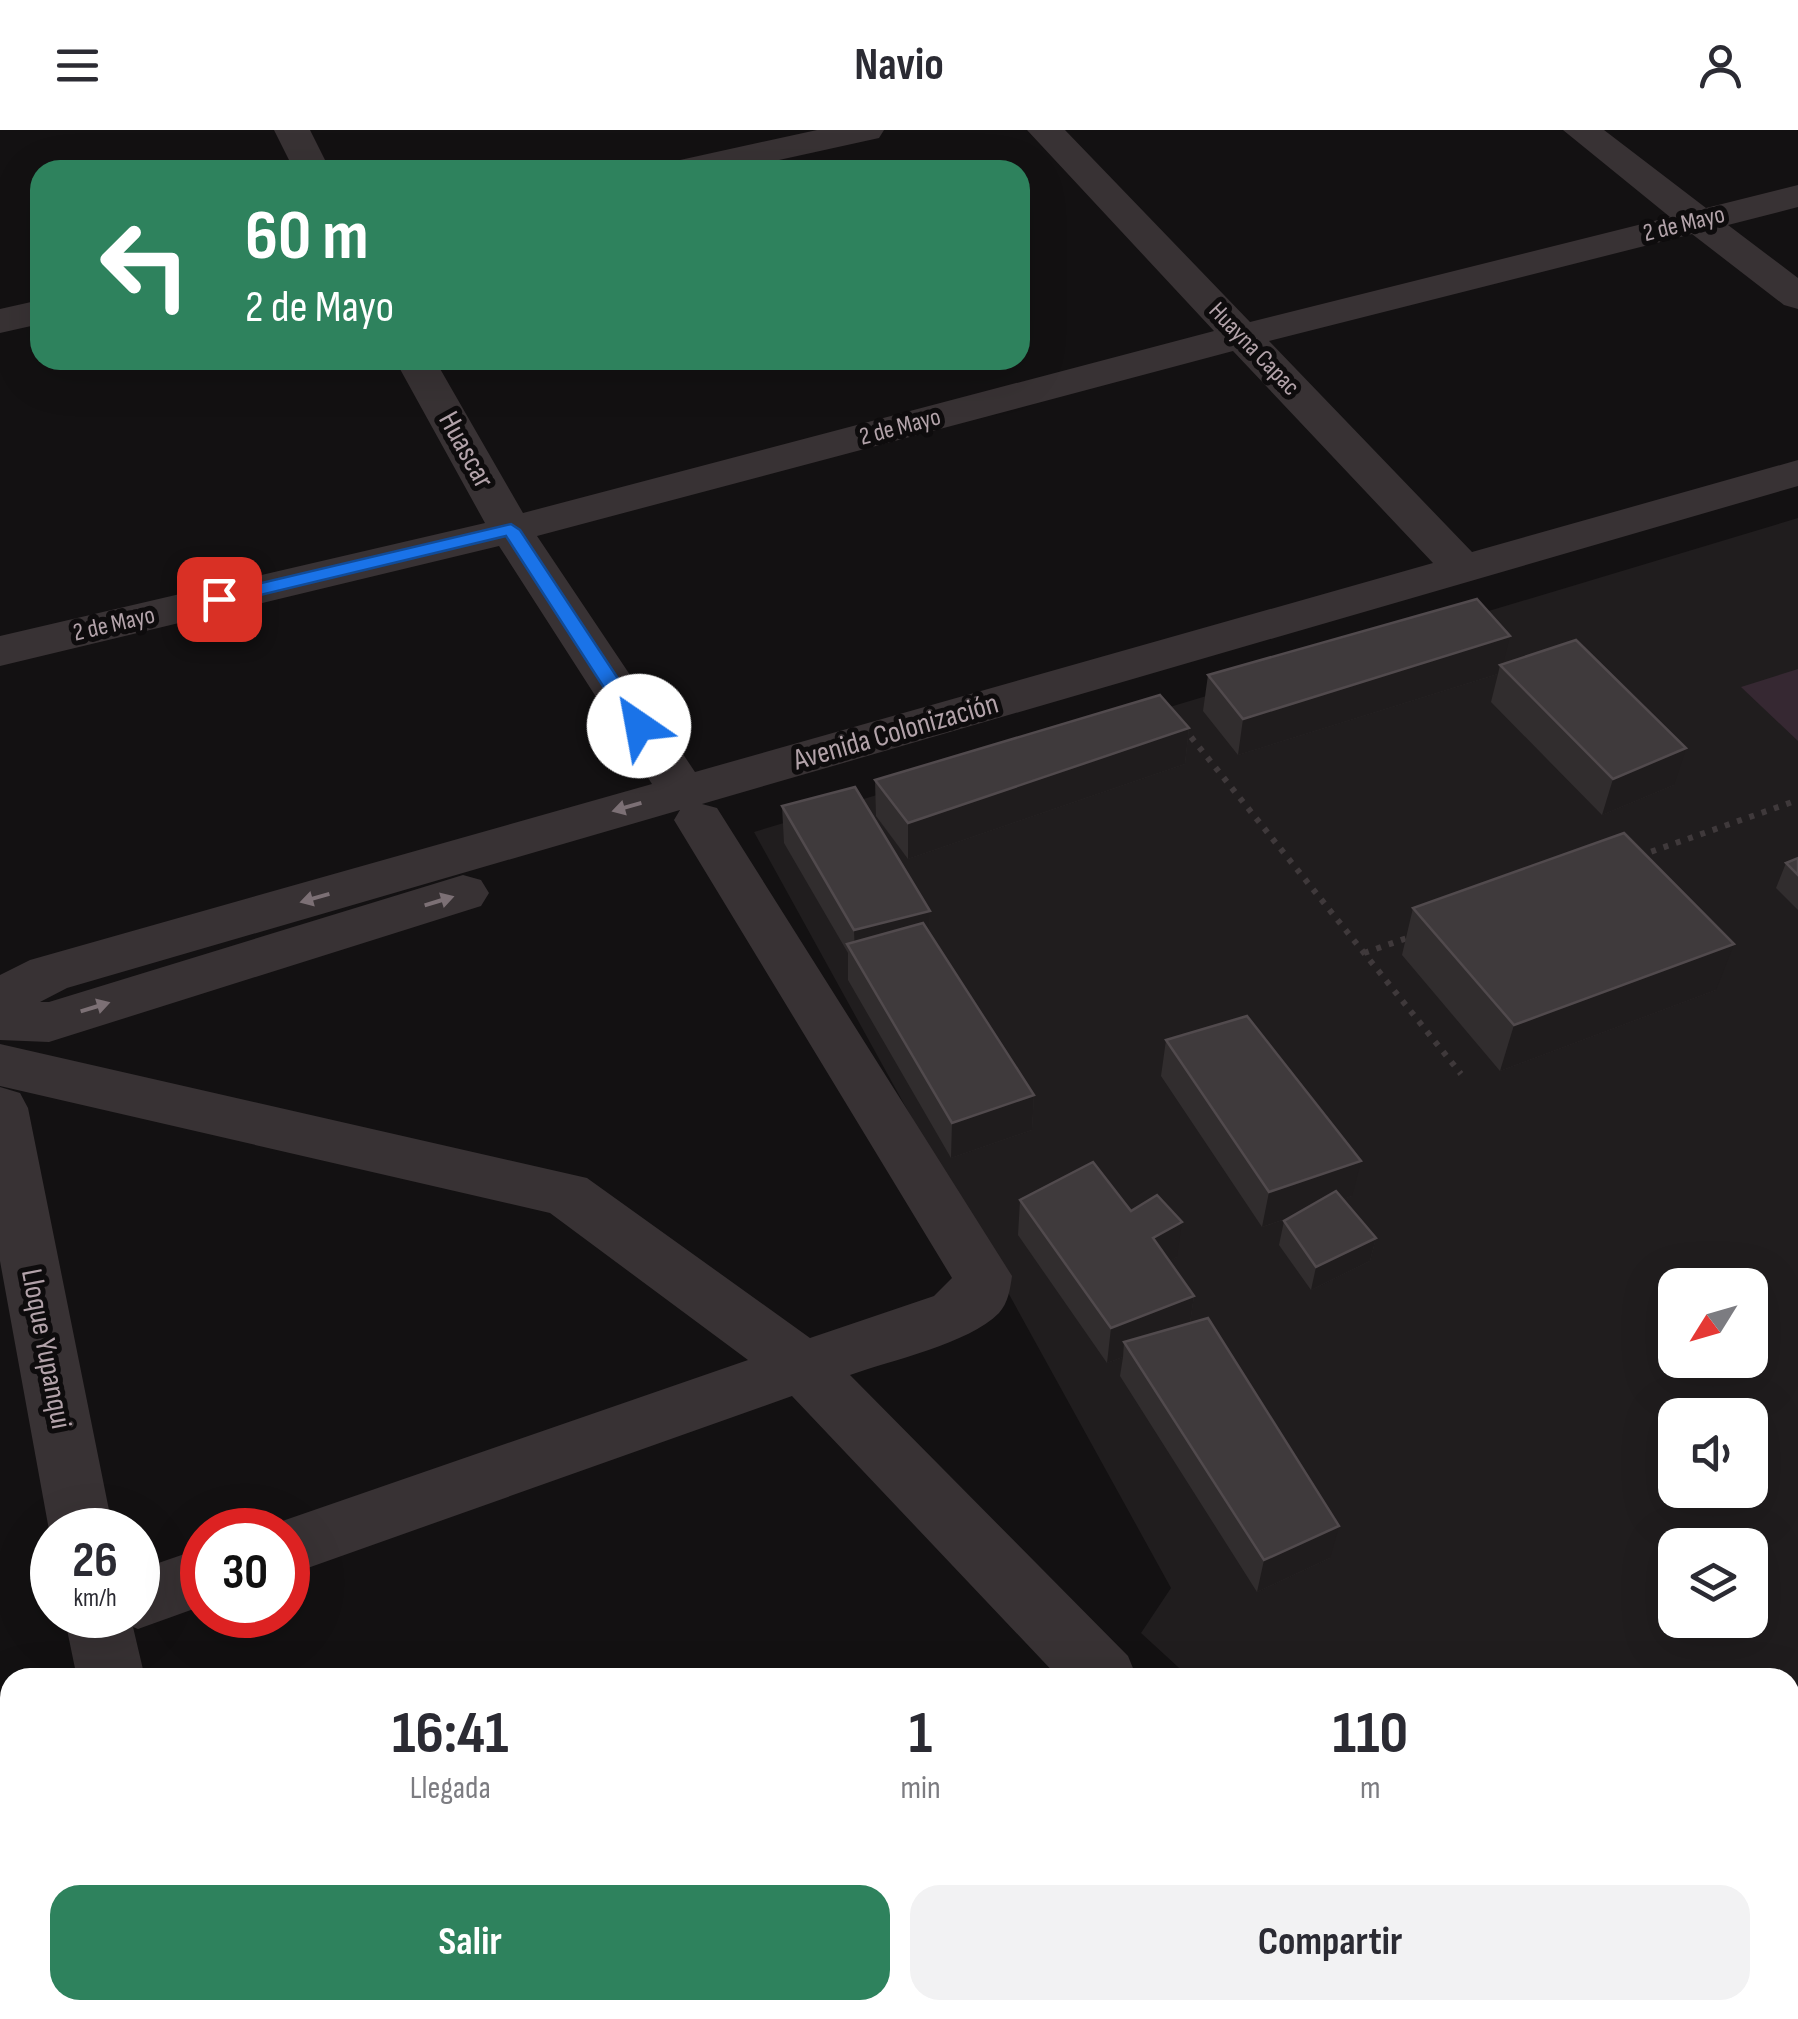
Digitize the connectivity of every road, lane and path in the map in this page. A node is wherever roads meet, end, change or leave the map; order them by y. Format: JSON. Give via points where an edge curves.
{"nodes":[{"id":1,"x":292,"y":130,"type":"edge"},
{"id":2,"x":866,"y":130,"type":"edge"},
{"id":3,"x":1045,"y":130,"type":"edge"},
{"id":4,"x":1581,"y":130,"type":"edge"},
{"id":5,"x":307,"y":160,"type":"edge"},
{"id":6,"x":730,"y":160,"type":"edge"},
{"id":7,"x":1798,"y":196,"type":"edge"},
{"id":8,"x":1697,"y":221,"type":"junction"},
{"id":9,"x":1798,"y":298,"type":"edge"},
{"id":10,"x":30,"y":314,"type":"edge"},
{"id":11,"x":0,"y":321,"type":"edge"},
{"id":12,"x":1242,"y":336,"type":"junction"},
{"id":13,"x":421,"y":370,"type":"edge"},
{"id":14,"x":1798,"y":473,"type":"edge"},
{"id":15,"x":1798,"y":504,"type":"edge"},
{"id":16,"x":511,"y":530,"type":"junction"},
{"id":17,"x":1462,"y":569,"type":"junction"},
{"id":18,"x":0,"y":651,"type":"edge"},
{"id":19,"x":1148,"y":691,"type":"junction"},
{"id":20,"x":1798,"y":800,"type":"edge"},
{"id":21,"x":690,"y":806,"type":"junction"},
{"id":22,"x":1628,"y":860,"type":"edge"},
{"id":23,"x":1421,"y":933,"type":"edge"},
{"id":24,"x":1364,"y":953,"type":"junction"},
{"id":25,"x":0,"y":1002,"type":"edge"},
{"id":26,"x":0,"y":1020,"type":"edge"},
{"id":27,"x":0,"y":1065,"type":"edge"},
{"id":28,"x":1461,"y":1074,"type":"dead end"},
{"id":29,"x":0,"y":1108,"type":"edge"},
{"id":30,"x":802,"y":1366,"type":"junction"},
{"id":31,"x":76,"y":1508,"type":"edge"},
{"id":32,"x":310,"y":1539,"type":"edge"},
{"id":33,"x":102,"y":1638,"type":"edge"},
{"id":34,"x":108,"y":1668,"type":"edge"},
{"id":35,"x":1094,"y":1668,"type":"edge"}],
"edges":[{"from":1,"to":5,"type":"street"},
{"from":2,"to":6,"type":"street"},
{"from":3,"to":12,"type":"street","name":"Huayna Capac"},
{"from":4,"to":8,"type":"street"},
{"from":7,"to":8,"type":"street","name":"2 de Mayo"},
{"from":8,"to":9,"type":"street"},
{"from":8,"to":12,"type":"street","name":"2 de Mayo"},
{"from":10,"to":11,"type":"street"},
{"from":12,"to":16,"type":"street","name":"2 de Mayo"},
{"from":12,"to":17,"type":"street","name":"Huayna Capac"},
{"from":13,"to":16,"type":"street","name":"Huascar"},
{"from":14,"to":17,"type":"street","name":"Avenida Colonización"},
{"from":15,"to":19,"type":"street","name":"Avenida Colonización"},
{"from":16,"to":18,"type":"street","name":"2 de Mayo"},
{"from":16,"to":21,"type":"street","name":"Huascar"},
{"from":17,"to":21,"type":"street","name":"Avenida Colonización"},
{"from":19,"to":21,"type":"street","name":"Avenida Colonización"},
{"from":19,"to":24,"type":"path"},
{"from":20,"to":22,"type":"path"},
{"from":21,"to":25,"type":"street","name":"Avenida Colonización","one_way":true,"via":[[50,974]]},
{"from":26,"to":21,"type":"street","name":"Avenida Colonización","one_way":true,"via":[[49,1022]]},
{"from":21,"to":30,"type":"street","name":"Huascar","via":[[982,1276],[980,1294],[954,1313]]},
{"from":23,"to":24,"type":"path"},
{"from":24,"to":28,"type":"path"},
{"from":27,"to":30,"type":"street","via":[[567,1194]]},
{"from":29,"to":31,"type":"street","name":"Lloque Yupanqui"},
{"from":30,"to":32,"type":"street","name":"Huascar"},
{"from":30,"to":35,"type":"street"},
{"from":33,"to":34,"type":"street"}]}
